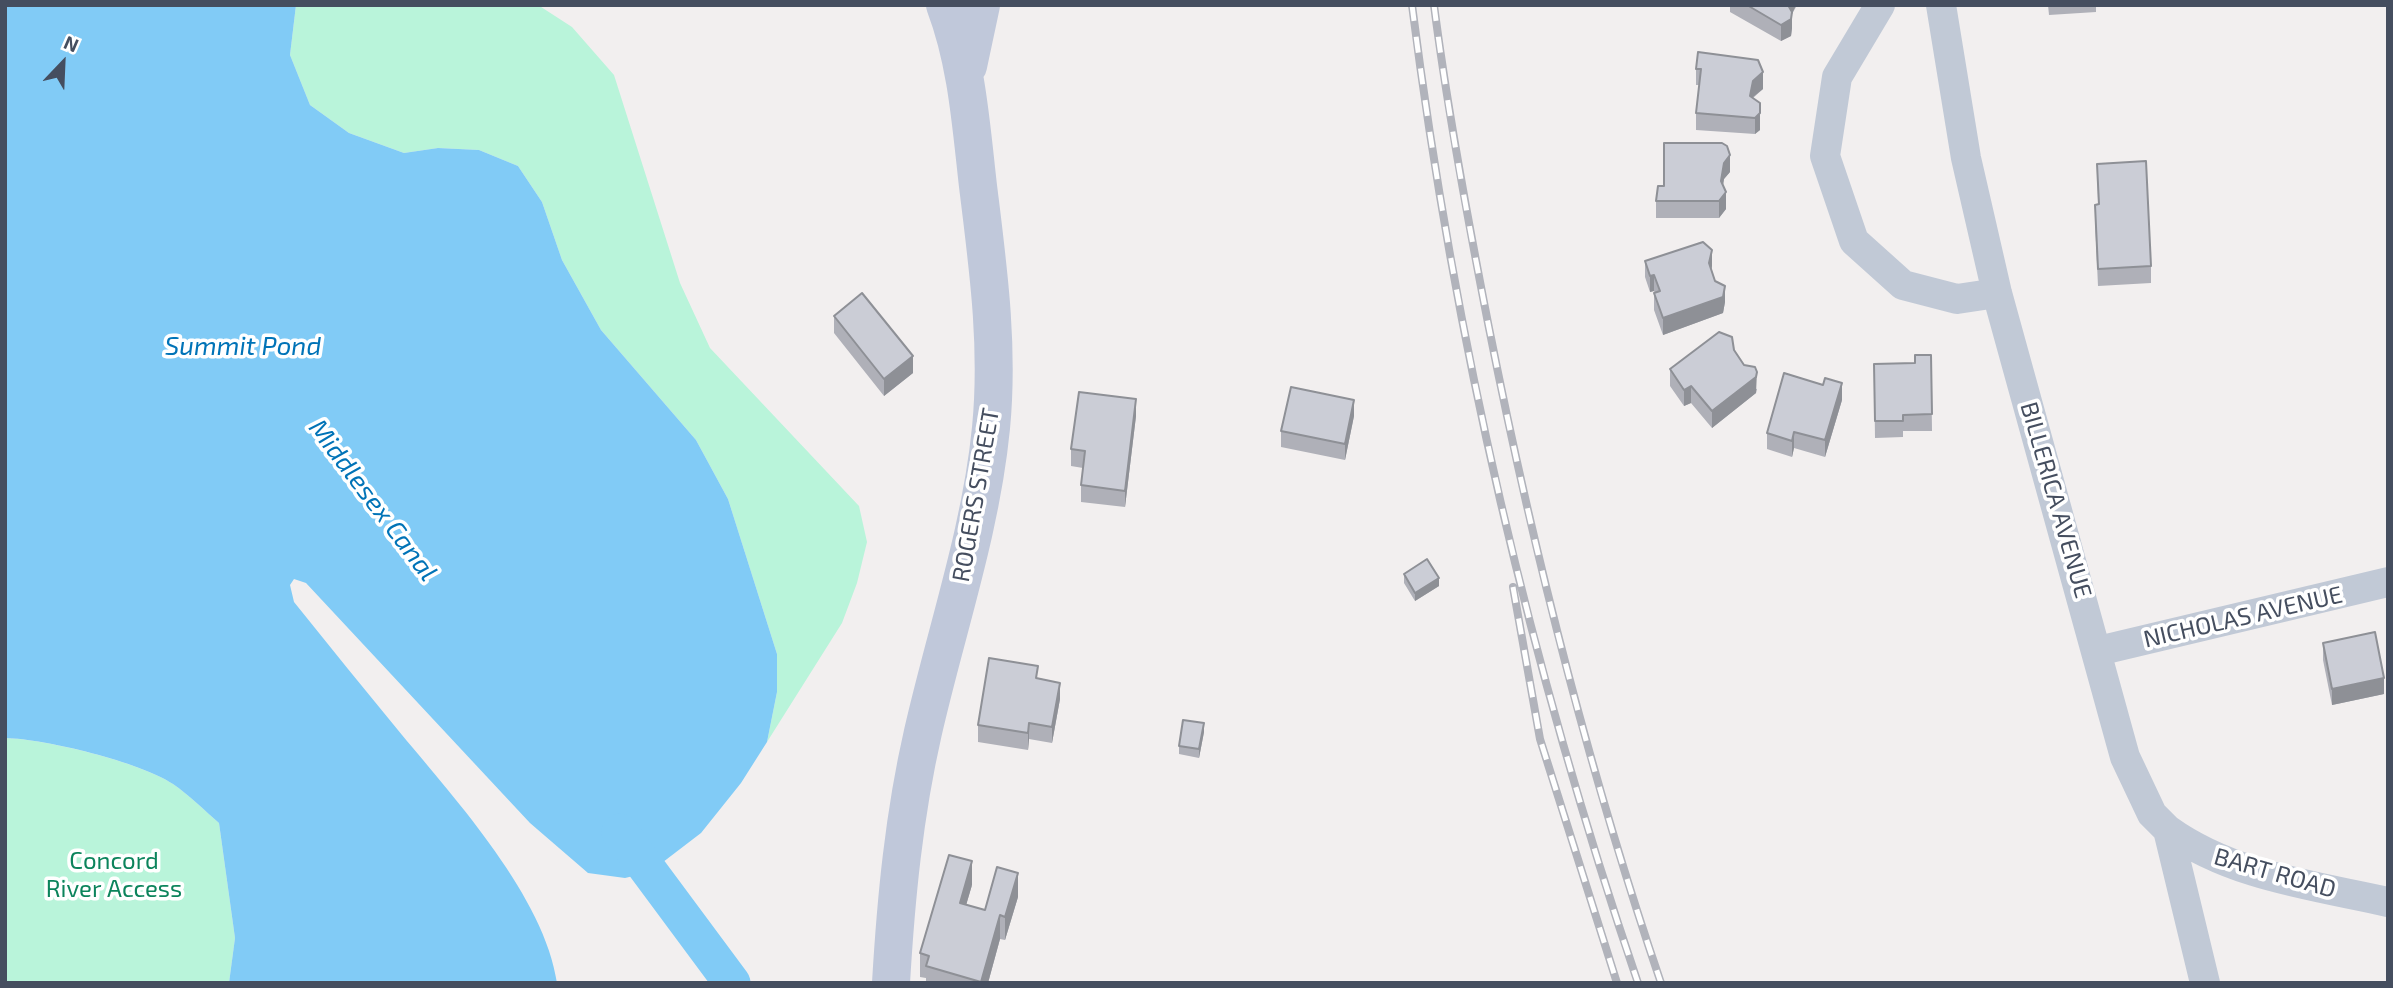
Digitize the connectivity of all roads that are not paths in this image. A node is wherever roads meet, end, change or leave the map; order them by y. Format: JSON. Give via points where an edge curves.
{"nodes":[{"id":1,"x":944,"y":5,"type":"edge"},
{"id":2,"x":981,"y":5,"type":"edge"},
{"id":3,"x":1880,"y":5,"type":"edge"},
{"id":4,"x":1941,"y":5,"type":"edge"},
{"id":5,"x":966,"y":82,"type":"junction"},
{"id":6,"x":1997,"y":293,"type":"junction"},
{"id":7,"x":2388,"y":582,"type":"edge"},
{"id":8,"x":2098,"y":651,"type":"junction"},
{"id":9,"x":2168,"y":830,"type":"junction"},
{"id":10,"x":2388,"y":902,"type":"edge"},
{"id":11,"x":891,"y":983,"type":"edge"},
{"id":12,"x":2205,"y":983,"type":"edge"}],
"edges":[{"from":1,"to":5,"type":"main road","name":"ROGERS STREET"},
{"from":2,"to":5,"type":"main road"},
{"from":3,"to":6,"type":"street","via":[[1837,77],[1825,156],[1854,241],[1903,285],[1956,299]]},
{"from":4,"to":6,"type":"street","name":"BILLERICA AVENUE","via":[[1966,158]]},
{"from":5,"to":11,"type":"main road","name":"ROGERS STREET","via":[[994,320],[991,431],[971,542],[910,792]]},
{"from":6,"to":8,"type":"street","name":"BILLERICA AVENUE"},
{"from":7,"to":8,"type":"street","name":"NICHOLAS AVENUE"},
{"from":8,"to":9,"type":"street","name":"BILLERICA AVENUE","via":[[2137,788]]},
{"from":9,"to":10,"type":"street","name":"BART ROAD","via":[[2214,858],[2245,870]]},
{"from":9,"to":12,"type":"street","name":"BILLERICA AVENUE"}]}
